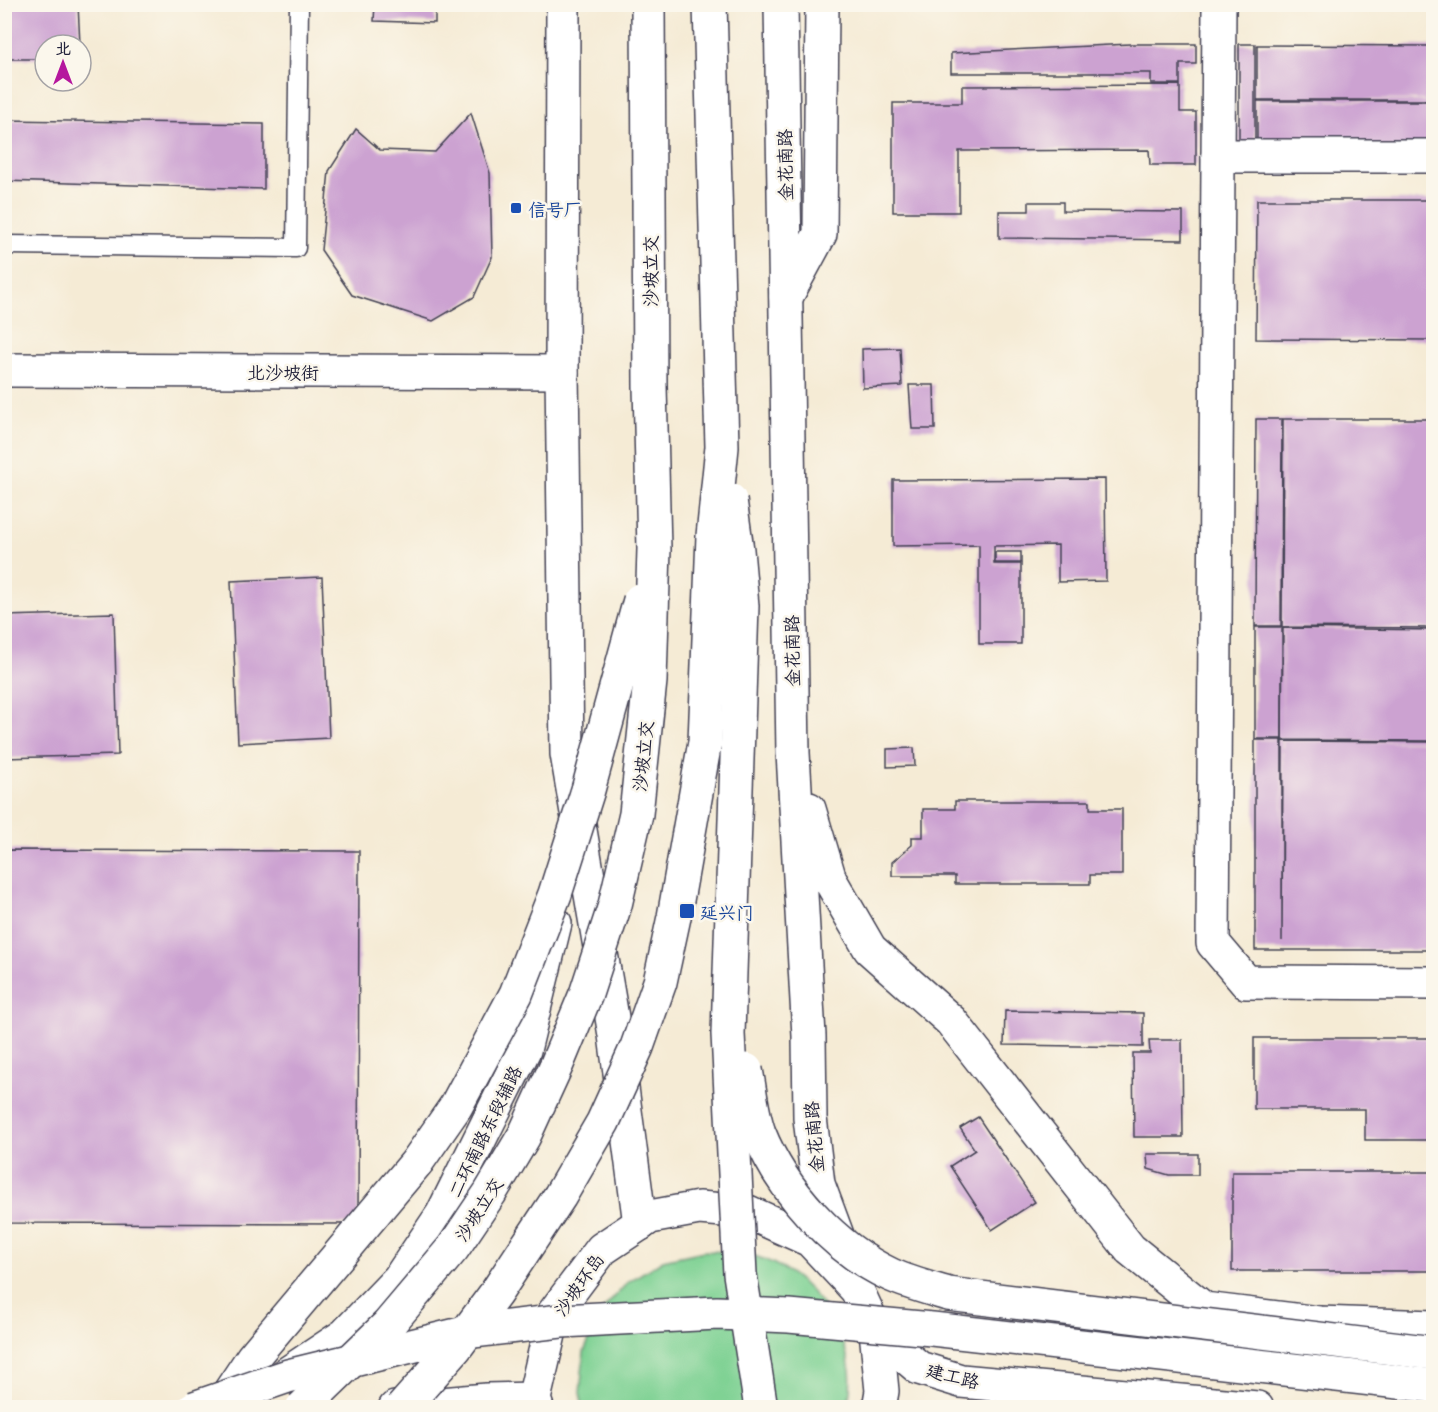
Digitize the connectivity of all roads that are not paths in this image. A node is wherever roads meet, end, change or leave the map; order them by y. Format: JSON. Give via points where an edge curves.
{"nodes":[{"id":1,"x":298,"y":4,"type":"edge"},
{"id":2,"x":563,"y":4,"type":"edge"},
{"id":3,"x":648,"y":4,"type":"edge"},
{"id":4,"x":710,"y":4,"type":"edge"},
{"id":5,"x":781,"y":4,"type":"edge"},
{"id":6,"x":822,"y":4,"type":"edge"},
{"id":7,"x":1220,"y":4,"type":"edge"},
{"id":8,"x":1218,"y":156,"type":"junction"},
{"id":9,"x":1434,"y":156,"type":"edge"},
{"id":10,"x":4,"y":245,"type":"edge"},
{"id":11,"x":786,"y":297,"type":"junction"},
{"id":12,"x":4,"y":370,"type":"edge"},
{"id":13,"x":562,"y":372,"type":"junction"},
{"id":14,"x":722,"y":447,"type":"junction"},
{"id":15,"x":654,"y":549,"type":"junction"},
{"id":16,"x":793,"y":753,"type":"junction"},
{"id":17,"x":567,"y":754,"type":"junction"},
{"id":18,"x":732,"y":946,"type":"junction"},
{"id":19,"x":1434,"y":983,"type":"edge"},
{"id":20,"x":640,"y":1224,"type":"junction"},
{"id":21,"x":857,"y":1290,"type":"junction"},
{"id":22,"x":1434,"y":1327,"type":"edge"},
{"id":23,"x":876,"y":1331,"type":"junction"},
{"id":24,"x":1434,"y":1353,"type":"edge"},
{"id":25,"x":1434,"y":1386,"type":"edge"},
{"id":26,"x":535,"y":1403,"type":"edge"},
{"id":27,"x":194,"y":1407,"type":"edge"},
{"id":28,"x":221,"y":1407,"type":"edge"},
{"id":29,"x":302,"y":1407,"type":"edge"},
{"id":30,"x":395,"y":1407,"type":"edge"},
{"id":31,"x":402,"y":1407,"type":"edge"},
{"id":32,"x":761,"y":1407,"type":"edge"},
{"id":33,"x":879,"y":1407,"type":"edge"},
{"id":34,"x":1257,"y":1407,"type":"edge"}],
"edges":[{"from":1,"to":10,"type":"lane","via":[[296,248]]},
{"from":2,"to":13,"type":"main road"},
{"from":3,"to":15,"type":"main road","name":"沙坡立交","bridge":true},
{"from":4,"to":14,"type":"main road","bridge":true},
{"from":5,"to":11,"type":"main road","name":"金花南路"},
{"from":6,"to":11,"type":"main road","via":[[820,234]]},
{"from":7,"to":8,"type":"main road"},
{"from":8,"to":9,"type":"main road"},
{"from":8,"to":19,"type":"main road","via":[[1213,943],[1246,982]]},
{"from":11,"to":16,"type":"main road","name":"金花南路"},
{"from":12,"to":13,"type":"main road","name":"北沙坡街"},
{"from":13,"to":17,"type":"main road"},
{"from":14,"to":18,"type":"main road","bridge":true,"via":[[742,606]]},
{"from":14,"to":31,"type":"main road","bridge":true,"via":[[705,742],[660,982],[637,1047],[603,1122],[560,1196],[456,1347]]},
{"from":15,"to":28,"type":"main road","bridge":true,"via":[[581,811],[555,894],[516,994],[456,1106],[417,1162],[253,1357]]},
{"from":15,"to":29,"type":"main road","name":"沙坡立交","bridge":true,"via":[[650,681],[636,814],[615,905],[586,994],[524,1136],[453,1248],[388,1325]]},
{"from":16,"to":21,"type":"main road","name":"金花南路","via":[[812,1140],[818,1184]]},
{"from":16,"to":22,"type":"main road","via":[[830,880],[870,949],[951,1022],[1130,1249],[1204,1309],[1319,1323]]},
{"from":17,"to":20,"type":"main road","via":[[615,1035]]},
{"from":17,"to":28,"type":"main road","name":"二环南路东段辅路","via":[[559,908],[524,1050],[442,1215],[399,1279],[345,1335],[266,1387]]},
{"from":18,"to":24,"type":"main road","bridge":true,"via":[[747,1073],[759,1131],[791,1192],[814,1219],[864,1260],[919,1286],[948,1294]]},
{"from":18,"to":32,"type":"main road","bridge":true,"via":[[728,1034],[740,1274]]},
{"from":20,"to":21,"type":"main road","name":"沙坡环岛","via":[[650,1217],[699,1208],[748,1212],[810,1240]]},
{"from":20,"to":26,"type":"main road","name":"沙坡环岛","via":[[602,1249],[554,1313]]},
{"from":21,"to":23,"type":"main road","name":"沙坡环岛"},
{"from":23,"to":33,"type":"main road","name":"沙坡环岛","via":[[882,1390]]},
{"from":23,"to":34,"type":"main road","name":"建工路","via":[[919,1368],[961,1381]]},
{"from":25,"to":27,"type":"main road","bridge":true,"via":[[932,1329],[789,1316],[717,1314],[561,1321],[473,1331],[288,1376]]},
{"from":26,"to":30,"type":"main road","via":[[487,1400]]}]}
